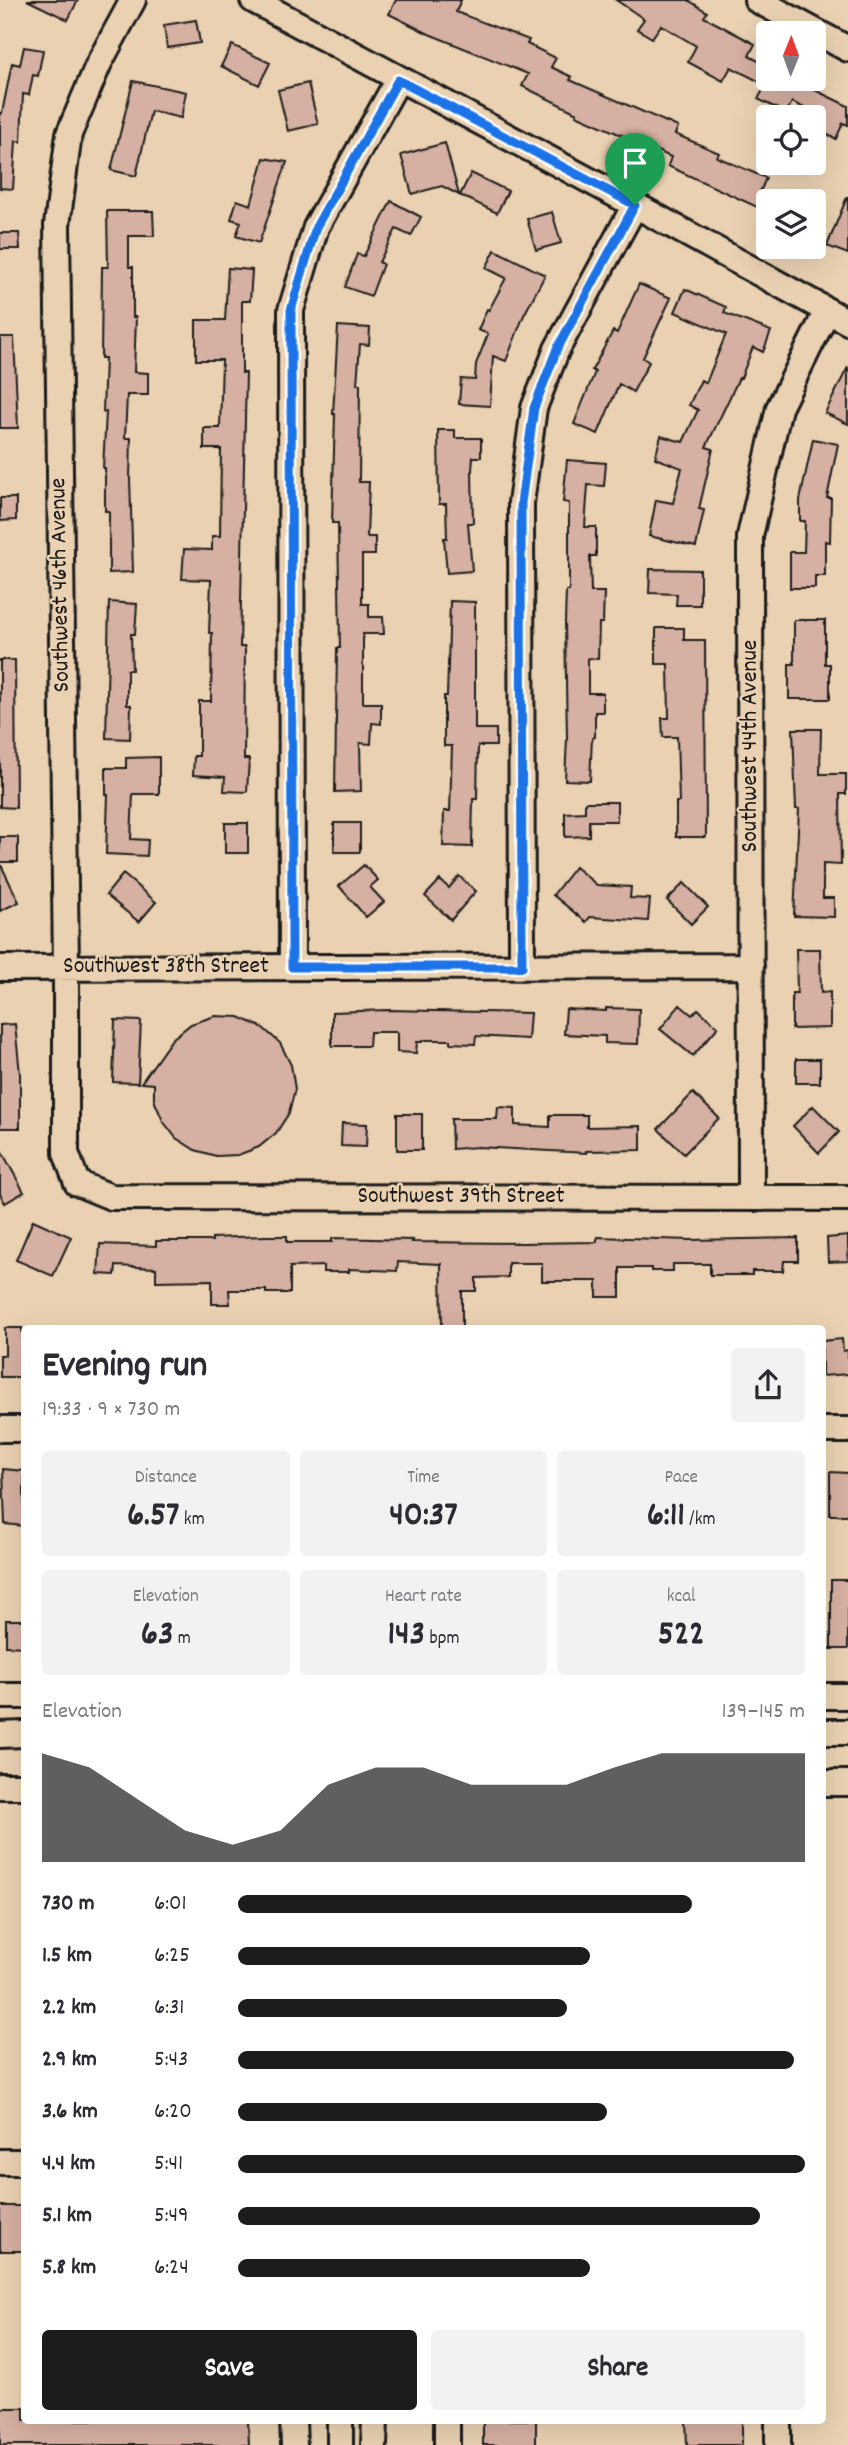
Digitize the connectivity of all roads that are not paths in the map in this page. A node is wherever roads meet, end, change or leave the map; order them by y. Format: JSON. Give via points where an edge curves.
{"nodes":[{"id":1,"x":134,"y":0,"type":"edge"},
{"id":2,"x":253,"y":0,"type":"edge"},
{"id":3,"x":757,"y":0,"type":"edge"},
{"id":4,"x":848,"y":49,"type":"edge"},
{"id":5,"x":398,"y":80,"type":"junction"},
{"id":6,"x":635,"y":205,"type":"junction"},
{"id":7,"x":837,"y":316,"type":"edge"},
{"id":8,"x":751,"y":966,"type":"junction"},
{"id":9,"x":292,"y":967,"type":"junction"},
{"id":10,"x":522,"y":967,"type":"junction"},
{"id":11,"x":0,"y":968,"type":"edge"},
{"id":12,"x":66,"y":968,"type":"junction"},
{"id":13,"x":77,"y":1183,"type":"joint"},
{"id":14,"x":751,"y":1197,"type":"junction"},
{"id":15,"x":848,"y":1198,"type":"edge"},
{"id":16,"x":0,"y":1429,"type":"edge"},
{"id":17,"x":21,"y":1429,"type":"edge"},
{"id":18,"x":826,"y":1430,"type":"edge"},
{"id":19,"x":848,"y":1430,"type":"edge"},
{"id":20,"x":0,"y":1696,"type":"edge"},
{"id":21,"x":21,"y":1696,"type":"edge"},
{"id":22,"x":826,"y":1696,"type":"edge"},
{"id":23,"x":848,"y":1696,"type":"edge"},
{"id":24,"x":826,"y":1732,"type":"edge"},
{"id":25,"x":848,"y":1732,"type":"edge"},
{"id":26,"x":21,"y":1734,"type":"edge"},
{"id":27,"x":0,"y":1735,"type":"edge"},
{"id":28,"x":826,"y":1783,"type":"edge"},
{"id":29,"x":848,"y":1783,"type":"edge"},
{"id":30,"x":0,"y":1786,"type":"edge"},
{"id":31,"x":21,"y":1786,"type":"edge"},
{"id":32,"x":0,"y":2162,"type":"edge"},
{"id":33,"x":21,"y":2162,"type":"edge"},
{"id":34,"x":293,"y":2424,"type":"edge"},
{"id":35,"x":340,"y":2424,"type":"edge"},
{"id":36,"x":375,"y":2424,"type":"edge"},
{"id":37,"x":447,"y":2424,"type":"edge"},
{"id":38,"x":778,"y":2424,"type":"edge"},
{"id":39,"x":294,"y":2445,"type":"edge"},
{"id":40,"x":340,"y":2445,"type":"edge"},
{"id":41,"x":374,"y":2445,"type":"edge"},
{"id":42,"x":447,"y":2445,"type":"edge"},
{"id":43,"x":778,"y":2445,"type":"edge"}],
"edges":[{"from":1,"to":12,"type":"street","name":"Southwest 46th Avenue","via":[[99,63],[69,134],[57,225]]},
{"from":2,"to":5,"type":"street"},
{"from":3,"to":4,"type":"street"},
{"from":5,"to":6,"type":"street"},
{"from":5,"to":9,"type":"street","via":[[316,227],[291,310]]},
{"from":6,"to":7,"type":"street"},
{"from":6,"to":10,"type":"street","via":[[557,349],[534,408],[521,503]]},
{"from":7,"to":8,"type":"street","name":"Southwest 44th Avenue","via":[[779,408],[750,536]]},
{"from":8,"to":10,"type":"street","name":"Southwest 38th Street"},
{"from":8,"to":14,"type":"street","name":"Southwest 44th Avenue"},
{"from":9,"to":10,"type":"street","name":"Southwest 38th Street"},
{"from":9,"to":12,"type":"street","name":"Southwest 38th Street"},
{"from":11,"to":12,"type":"street","name":"Southwest 38th Street"},
{"from":12,"to":13,"type":"street","name":"Southwest 46th Avenue","via":[[66,1153]]},
{"from":13,"to":14,"type":"street","name":"Southwest 39th Street","via":[[111,1197]]},
{"from":14,"to":15,"type":"street","name":"Southwest 39th Street"},
{"from":16,"to":17,"type":"street"},
{"from":18,"to":19,"type":"street"},
{"from":20,"to":21,"type":"street"},
{"from":22,"to":23,"type":"street"},
{"from":24,"to":25,"type":"street"},
{"from":26,"to":27,"type":"street"},
{"from":28,"to":29,"type":"street"},
{"from":30,"to":31,"type":"street"},
{"from":32,"to":33,"type":"street"},
{"from":34,"to":39,"type":"street"},
{"from":35,"to":40,"type":"street"},
{"from":36,"to":41,"type":"street"},
{"from":37,"to":42,"type":"street"},
{"from":38,"to":43,"type":"street"}]}
